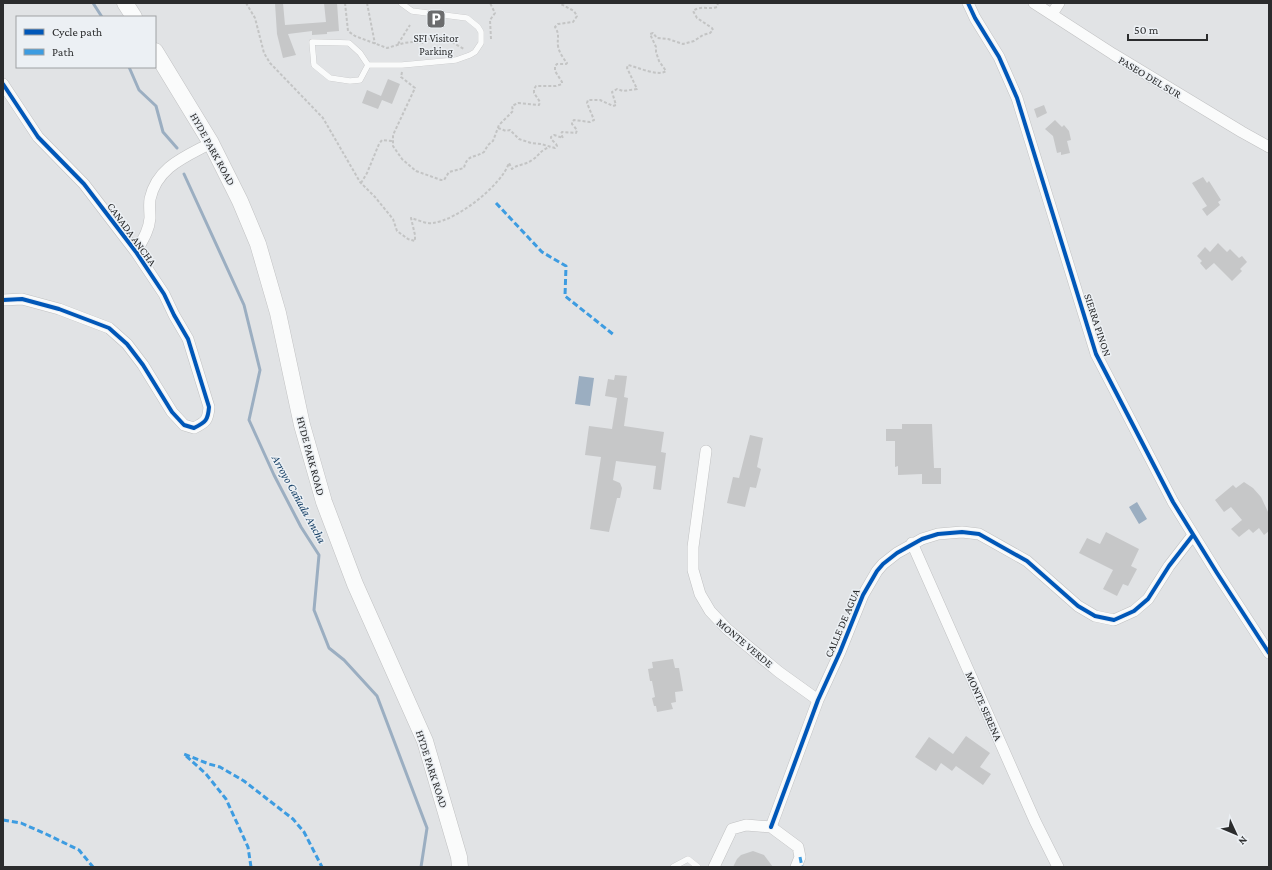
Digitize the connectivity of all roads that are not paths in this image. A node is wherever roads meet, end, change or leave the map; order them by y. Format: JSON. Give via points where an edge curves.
{"nodes":[{"id":1,"x":125,"y":3,"type":"edge"},
{"id":2,"x":401,"y":3,"type":"edge"},
{"id":3,"x":968,"y":3,"type":"edge"},
{"id":4,"x":1034,"y":3,"type":"edge"},
{"id":5,"x":1059,"y":3,"type":"edge"},
{"id":6,"x":1052,"y":14,"type":"junction"},
{"id":7,"x":133,"y":16,"type":"edge"},
{"id":8,"x":156,"y":53,"type":"edge"},
{"id":9,"x":368,"y":65,"type":"junction"},
{"id":10,"x":3,"y":84,"type":"edge"},
{"id":11,"x":212,"y":143,"type":"junction"},
{"id":12,"x":1269,"y":147,"type":"edge"},
{"id":13,"x":136,"y":252,"type":"junction"},
{"id":14,"x":3,"y":300,"type":"edge"},
{"id":15,"x":706,"y":451,"type":"dead end"},
{"id":16,"x":1193,"y":535,"type":"junction"},
{"id":17,"x":912,"y":543,"type":"junction"},
{"id":18,"x":1269,"y":653,"type":"edge"},
{"id":19,"x":818,"y":700,"type":"junction"},
{"id":20,"x":771,"y":827,"type":"junction"},
{"id":21,"x":460,"y":867,"type":"edge"},
{"id":22,"x":673,"y":867,"type":"edge"},
{"id":23,"x":698,"y":867,"type":"edge"},
{"id":24,"x":714,"y":867,"type":"edge"},
{"id":25,"x":796,"y":867,"type":"edge"},
{"id":26,"x":1058,"y":867,"type":"edge"}],
"edges":[{"from":1,"to":7,"type":"main road"},
{"from":2,"to":9,"type":"lane","via":[[412,11],[468,18],[481,32],[481,43],[475,52],[456,60]]},
{"from":3,"to":16,"type":"street","name":"SIERRA PINON","via":[[1000,58],[1017,98],[1096,354],[1173,502]]},
{"from":4,"to":6,"type":"street","name":"PASEO DEL SUR"},
{"from":5,"to":6,"type":"street"},
{"from":6,"to":12,"type":"street","name":"PASEO DEL SUR","via":[[1126,62]]},
{"from":8,"to":11,"type":"main road","name":"HYDE PARK ROAD"},
{"from":9,"to":9,"type":"lane","via":[[360,80],[330,78],[314,65],[312,42],[348,43],[360,53]]},
{"from":10,"to":13,"type":"street","name":"CANADA ANCHA","via":[[38,137],[84,184]]},
{"from":11,"to":13,"type":"street","via":[[167,168],[155,185],[150,201],[150,219],[146,236]]},
{"from":11,"to":21,"type":"main road","name":"HYDE PARK ROAD","via":[[240,201],[263,259],[320,490],[355,584],[425,741]]},
{"from":13,"to":14,"type":"street","name":"CANADA ANCHA","via":[[164,294],[188,339],[209,407],[208,417],[203,424],[194,428],[184,425],[172,412],[143,364],[127,344],[109,328],[59,309],[22,299]]},
{"from":15,"to":19,"type":"street","name":"MONTE VERDE","via":[[693,546],[693,570],[700,594],[710,611],[731,633]]},
{"from":16,"to":17,"type":"street","name":"CALLE DE AGUA","via":[[1148,599],[1134,611],[1114,620],[1095,616],[1078,606],[1027,561],[978,534],[946,532]]},
{"from":16,"to":18,"type":"street","name":"SIERRA PINON"},
{"from":17,"to":19,"type":"street","name":"CALLE DE AGUA","via":[[883,564],[872,578]]},
{"from":17,"to":26,"type":"street","name":"MONTE SERENA","via":[[1030,810]]},
{"from":19,"to":20,"type":"street","name":"CALLE DE AGUA"},
{"from":20,"to":24,"type":"street","via":[[746,825],[732,829]]},
{"from":20,"to":25,"type":"street","via":[[798,847],[800,857]]},
{"from":22,"to":23,"type":"lane","via":[[688,859]]}]}
